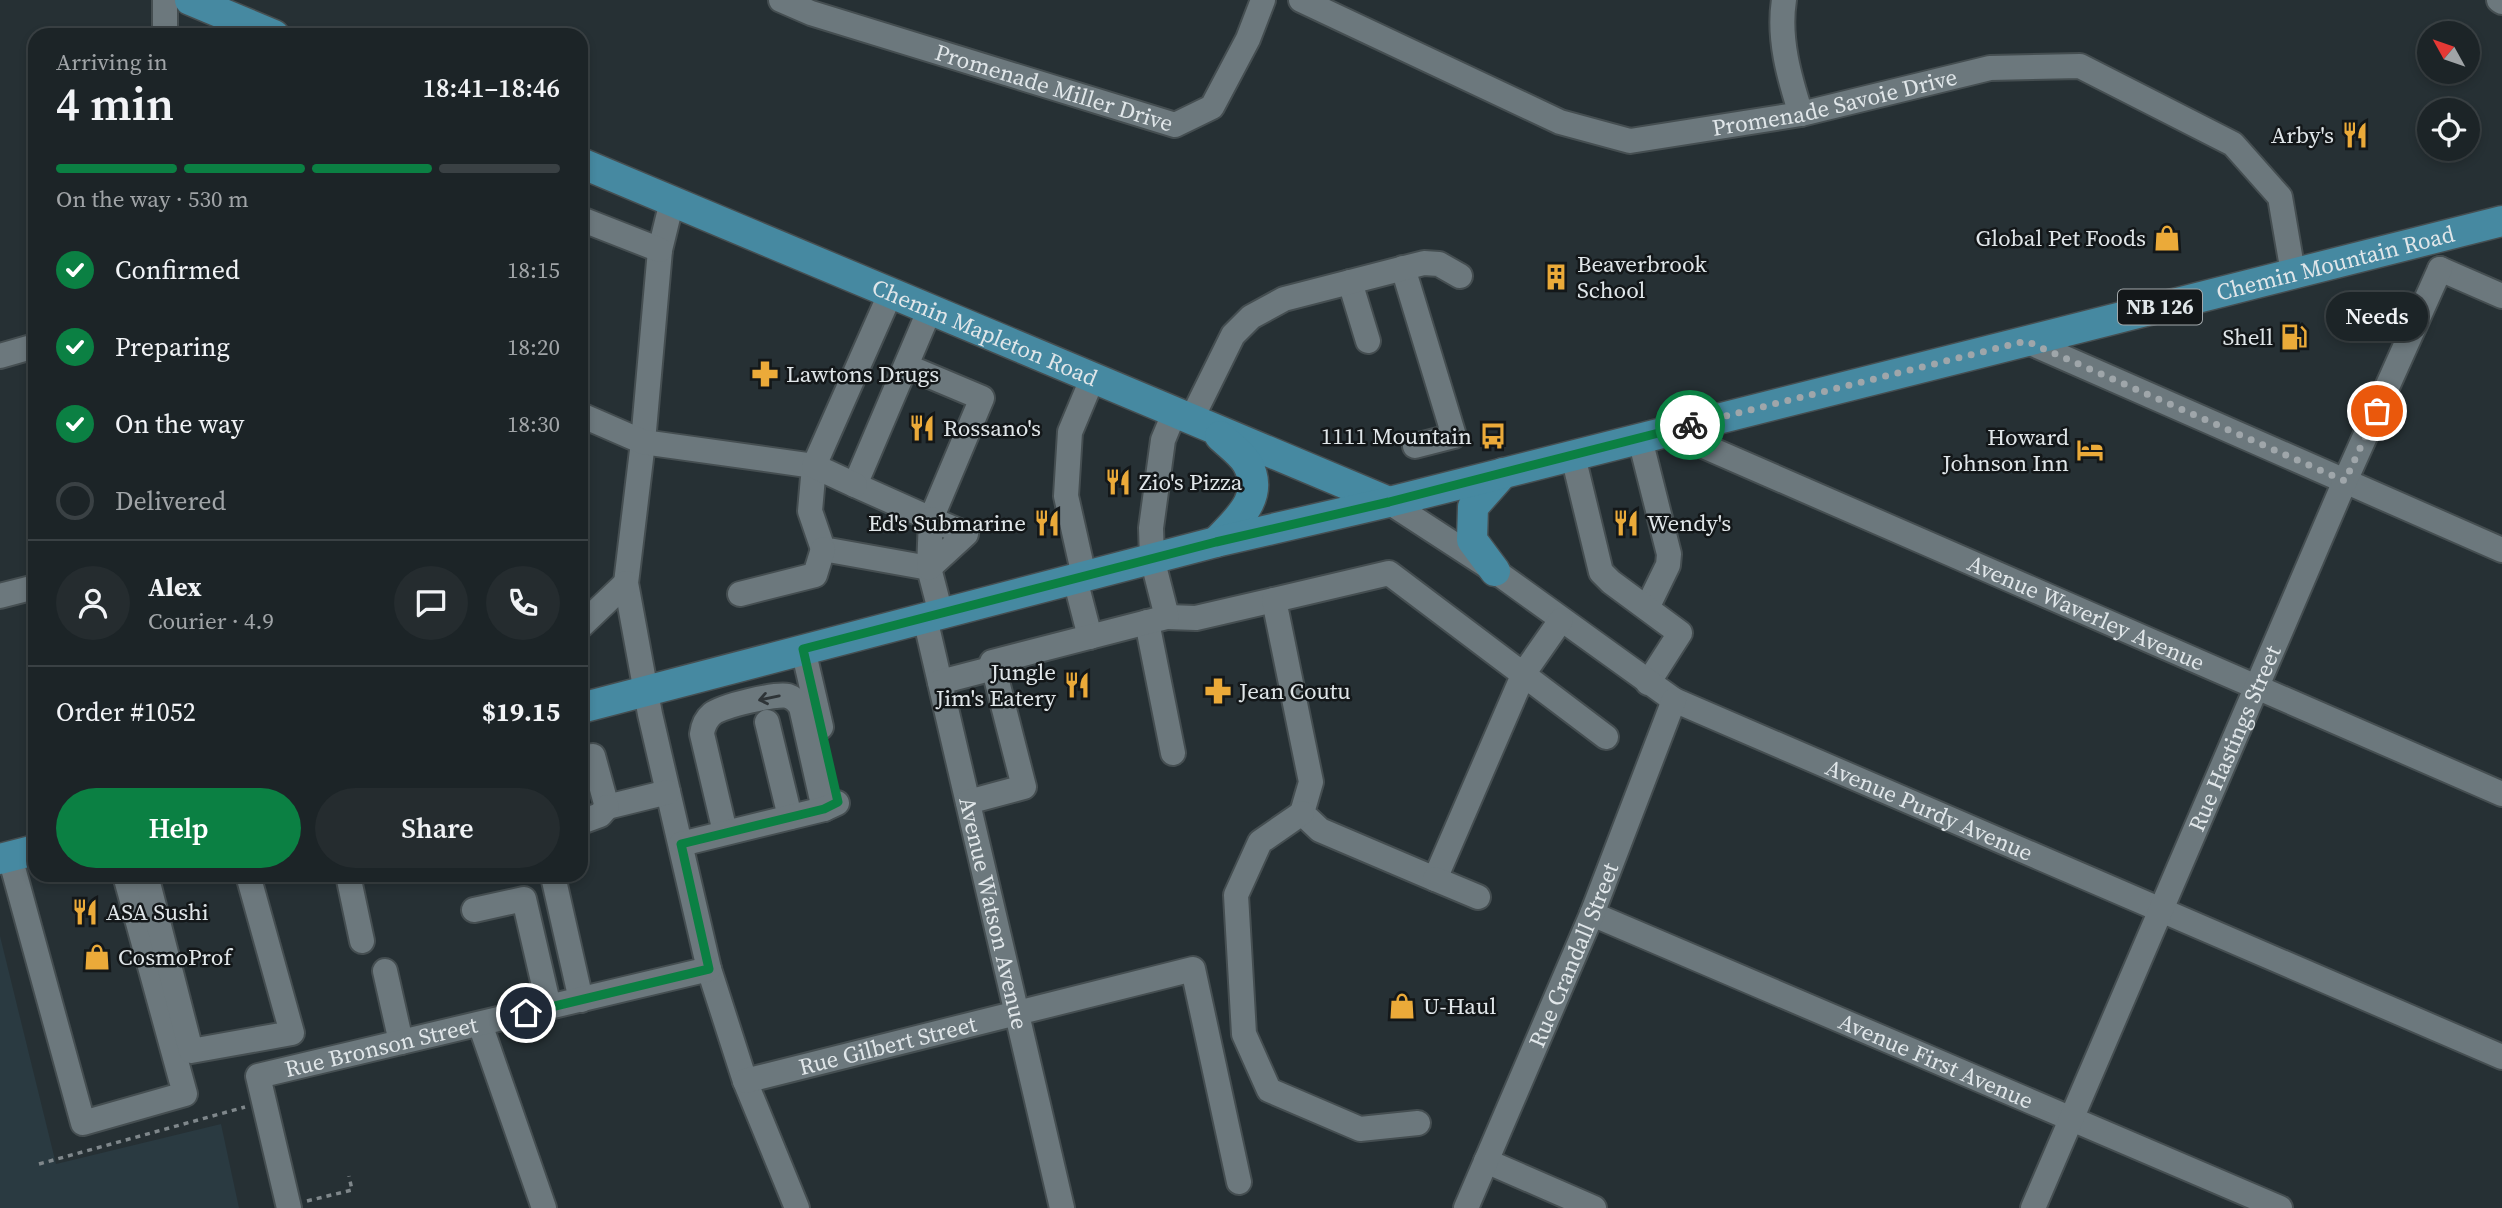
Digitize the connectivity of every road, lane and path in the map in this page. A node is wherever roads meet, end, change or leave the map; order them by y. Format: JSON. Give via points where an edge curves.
{"nodes":[{"id":1,"x":165,"y":0,"type":"edge"},
{"id":2,"x":190,"y":0,"type":"edge"},
{"id":3,"x":781,"y":0,"type":"edge"},
{"id":4,"x":1263,"y":0,"type":"edge"},
{"id":5,"x":1301,"y":0,"type":"edge"},
{"id":6,"x":1784,"y":0,"type":"edge"},
{"id":7,"x":164,"y":28,"type":"edge"},
{"id":8,"x":257,"y":28,"type":"edge"},
{"id":9,"x":1801,"y":114,"type":"junction"},
{"id":10,"x":588,"y":166,"type":"edge"},
{"id":11,"x":672,"y":201,"type":"junction"},
{"id":12,"x":2502,"y":221,"type":"edge"},
{"id":13,"x":588,"y":222,"type":"edge"},
{"id":14,"x":2432,"y":239,"type":"junction"},
{"id":15,"x":660,"y":250,"type":"junction"},
{"id":16,"x":1404,"y":268,"type":"junction"},
{"id":17,"x":2440,"y":269,"type":"junction"},
{"id":18,"x":2293,"y":272,"type":"junction"},
{"id":19,"x":1460,"y":276,"type":"dead end"},
{"id":20,"x":1350,"y":282,"type":"junction"},
{"id":21,"x":891,"y":292,"type":"junction"},
{"id":22,"x":2502,"y":296,"type":"edge"},
{"id":23,"x":930,"y":309,"type":"junction"},
{"id":24,"x":1368,"y":341,"type":"dead end"},
{"id":25,"x":2026,"y":341,"type":"junction"},
{"id":26,"x":28,"y":348,"type":"edge"},
{"id":27,"x":0,"y":356,"type":"edge"},
{"id":28,"x":906,"y":366,"type":"junction"},
{"id":29,"x":1093,"y":376,"type":"junction"},
{"id":30,"x":588,"y":418,"type":"edge"},
{"id":31,"x":1193,"y":418,"type":"junction"},
{"id":32,"x":1669,"y":431,"type":"junction"},
{"id":33,"x":1640,"y":439,"type":"junction"},
{"id":34,"x":643,"y":442,"type":"junction"},
{"id":35,"x":1415,"y":446,"type":"dead end"},
{"id":36,"x":1573,"y":456,"type":"junction"},
{"id":37,"x":814,"y":466,"type":"junction"},
{"id":38,"x":1503,"y":473,"type":"junction"},
{"id":39,"x":2345,"y":481,"type":"junction"},
{"id":40,"x":855,"y":485,"type":"junction"},
{"id":41,"x":1389,"y":502,"type":"junction"},
{"id":42,"x":931,"y":519,"type":"junction"},
{"id":43,"x":1216,"y":542,"type":"junction"},
{"id":44,"x":823,"y":549,"type":"junction"},
{"id":45,"x":2502,"y":550,"type":"edge"},
{"id":46,"x":1152,"y":558,"type":"junction"},
{"id":47,"x":929,"y":568,"type":"junction"},
{"id":48,"x":1495,"y":571,"type":"junction"},
{"id":49,"x":1663,"y":575,"type":"junction"},
{"id":50,"x":1080,"y":577,"type":"junction"},
{"id":51,"x":626,"y":583,"type":"junction"},
{"id":52,"x":1618,"y":587,"type":"junction"},
{"id":53,"x":28,"y":588,"type":"edge"},
{"id":54,"x":740,"y":594,"type":"dead end"},
{"id":55,"x":0,"y":596,"type":"edge"},
{"id":56,"x":1275,"y":600,"type":"junction"},
{"id":57,"x":1647,"y":608,"type":"junction"},
{"id":58,"x":933,"y":616,"type":"junction"},
{"id":59,"x":588,"y":619,"type":"edge"},
{"id":60,"x":1157,"y":620,"type":"junction"},
{"id":61,"x":1561,"y":620,"type":"junction"},
{"id":62,"x":1090,"y":637,"type":"junction"},
{"id":63,"x":803,"y":649,"type":"junction"},
{"id":64,"x":994,"y":668,"type":"junction"},
{"id":65,"x":1524,"y":673,"type":"junction"},
{"id":66,"x":940,"y":682,"type":"junction"},
{"id":67,"x":1648,"y":683,"type":"junction"},
{"id":68,"x":2256,"y":688,"type":"junction"},
{"id":69,"x":645,"y":691,"type":"junction"},
{"id":70,"x":1674,"y":700,"type":"junction"},
{"id":71,"x":588,"y":706,"type":"edge"},
{"id":72,"x":766,"y":722,"type":"dead end"},
{"id":73,"x":1606,"y":737,"type":"dead end"},
{"id":74,"x":1172,"y":753,"type":"dead end"},
{"id":75,"x":588,"y":757,"type":"edge"},
{"id":76,"x":668,"y":792,"type":"junction"},
{"id":77,"x":2502,"y":794,"type":"edge"},
{"id":78,"x":968,"y":802,"type":"junction"},
{"id":79,"x":607,"y":807,"type":"junction"},
{"id":80,"x":824,"y":809,"type":"junction"},
{"id":81,"x":1302,"y":813,"type":"junction"},
{"id":82,"x":790,"y":817,"type":"junction"},
{"id":83,"x":588,"y":819,"type":"edge"},
{"id":84,"x":725,"y":832,"type":"junction"},
{"id":85,"x":681,"y":844,"type":"junction"},
{"id":86,"x":15,"y":856,"type":"edge"},
{"id":87,"x":1435,"y":879,"type":"junction"},
{"id":88,"x":127,"y":882,"type":"edge"},
{"id":89,"x":147,"y":882,"type":"edge"},
{"id":90,"x":250,"y":882,"type":"edge"},
{"id":91,"x":349,"y":882,"type":"edge"},
{"id":92,"x":554,"y":882,"type":"edge"},
{"id":93,"x":1478,"y":897,"type":"dead end"},
{"id":94,"x":474,"y":910,"type":"dead end"},
{"id":95,"x":2160,"y":910,"type":"junction"},
{"id":96,"x":1592,"y":914,"type":"junction"},
{"id":97,"x":362,"y":942,"type":"dead end"},
{"id":98,"x":709,"y":969,"type":"junction"},
{"id":99,"x":385,"y":971,"type":"dead end"},
{"id":100,"x":581,"y":1000,"type":"junction"},
{"id":101,"x":549,"y":1007,"type":"junction"},
{"id":102,"x":1016,"y":1011,"type":"junction"},
{"id":103,"x":480,"y":1024,"type":"junction"},
{"id":104,"x":401,"y":1042,"type":"junction"},
{"id":105,"x":2502,"y":1057,"type":"edge"},
{"id":106,"x":745,"y":1081,"type":"junction"},
{"id":107,"x":264,"y":1101,"type":"junction"},
{"id":108,"x":2071,"y":1121,"type":"junction"},
{"id":109,"x":1418,"y":1123,"type":"dead end"},
{"id":110,"x":1486,"y":1161,"type":"junction"},
{"id":111,"x":40,"y":1164,"type":"dead end"},
{"id":112,"x":349,"y":1176,"type":"dead end"},
{"id":113,"x":1239,"y":1182,"type":"dead end"},
{"id":114,"x":288,"y":1207,"type":"edge"},
{"id":115,"x":544,"y":1208,"type":"edge"},
{"id":116,"x":797,"y":1208,"type":"edge"},
{"id":117,"x":1062,"y":1208,"type":"edge"},
{"id":118,"x":1466,"y":1208,"type":"edge"},
{"id":119,"x":1594,"y":1208,"type":"edge"},
{"id":120,"x":2033,"y":1208,"type":"edge"},
{"id":121,"x":2280,"y":1208,"type":"edge"}],
"edges":[{"from":1,"to":7,"type":"street"},
{"from":2,"to":8,"type":"main road"},
{"from":3,"to":4,"type":"street","name":"Promenade Miller Drive","via":[[1175,125],[1212,107]]},
{"from":5,"to":9,"type":"street","name":"Promenade Savoie Drive","via":[[1560,122],[1630,141]]},
{"from":6,"to":9,"type":"street","via":[[1780,23]]},
{"from":9,"to":18,"type":"street","name":"Promenade Savoie Drive","via":[[1990,68],[2080,66],[2233,144],[2280,197]]},
{"from":10,"to":11,"type":"main road","name":"Chemin Mapleton Road"},
{"from":11,"to":15,"type":"street"},
{"from":11,"to":21,"type":"main road","name":"Chemin Mapleton Road"},
{"from":12,"to":14,"type":"main road","name":"Chemin Mountain Road","number":"NB 126"},
{"from":13,"to":15,"type":"street"},
{"from":14,"to":17,"type":"street"},
{"from":14,"to":18,"type":"main road","name":"Chemin Mountain Road","number":"NB 126"},
{"from":15,"to":34,"type":"street"},
{"from":16,"to":19,"type":"street","via":[[1439,264]]},
{"from":16,"to":20,"type":"street"},
{"from":16,"to":35,"type":"street","via":[[1454,436]]},
{"from":17,"to":22,"type":"street"},
{"from":17,"to":39,"type":"street","name":"Rue Hastings Street"},
{"from":18,"to":25,"type":"main road","name":"Chemin Mountain Road","number":"NB 126"},
{"from":20,"to":24,"type":"street"},
{"from":20,"to":31,"type":"street","via":[[1284,299],[1251,317],[1233,335]]},
{"from":21,"to":23,"type":"main road","name":"Chemin Mapleton Road"},
{"from":21,"to":37,"type":"street"},
{"from":23,"to":28,"type":"street"},
{"from":23,"to":29,"type":"main road","name":"Chemin Mapleton Road"},
{"from":25,"to":32,"type":"main road","name":"Chemin Mountain Road","number":"NB 126"},
{"from":25,"to":39,"type":"street"},
{"from":26,"to":27,"type":"street"},
{"from":28,"to":40,"type":"street"},
{"from":28,"to":42,"type":"street","via":[[982,398]]},
{"from":29,"to":31,"type":"main road","name":"Chemin Mapleton Road"},
{"from":29,"to":50,"type":"street","via":[[1070,432],[1066,496]]},
{"from":30,"to":34,"type":"street"},
{"from":31,"to":41,"type":"main road","name":"Chemin Mapleton Road"},
{"from":31,"to":43,"type":"main road","via":[[1247,463],[1254,485],[1248,508]]},
{"from":31,"to":46,"type":"street","via":[[1163,440],[1151,528]]},
{"from":32,"to":33,"type":"main road","name":"Chemin Mountain Road","number":"NB 126"},
{"from":32,"to":68,"type":"street","name":"Avenue Waverley Avenue"},
{"from":33,"to":36,"type":"main road","name":"Chemin Mountain Road","number":"NB 126"},
{"from":33,"to":49,"type":"street","via":[[1669,554]]},
{"from":34,"to":37,"type":"street"},
{"from":34,"to":51,"type":"street"},
{"from":36,"to":38,"type":"main road","name":"Chemin Mountain Road","number":"NB 126"},
{"from":36,"to":52,"type":"street","via":[[1601,572]]},
{"from":37,"to":40,"type":"street"},
{"from":37,"to":44,"type":"street","via":[[810,512]]},
{"from":38,"to":41,"type":"main road","name":"Chemin Mountain Road","number":"NB 126"},
{"from":38,"to":48,"type":"main road","via":[[1473,507],[1472,540]]},
{"from":39,"to":45,"type":"street"},
{"from":39,"to":68,"type":"street","name":"Rue Hastings Street"},
{"from":40,"to":42,"type":"street"},
{"from":41,"to":43,"type":"main road","name":"Chemin Mountain Road","number":"NB 126"},
{"from":41,"to":48,"type":"street","name":"Avenue Purdy Avenue"},
{"from":42,"to":47,"type":"street","name":"Avenue Watson Avenue"},
{"from":42,"to":47,"type":"street","via":[[966,534]]},
{"from":43,"to":46,"type":"main road","name":"Chemin Mountain Road","number":"NB 126"},
{"from":44,"to":47,"type":"street"},
{"from":44,"to":54,"type":"street","via":[[815,575]]},
{"from":46,"to":50,"type":"main road","name":"Chemin Mountain Road","number":"NB 126"},
{"from":46,"to":60,"type":"street"},
{"from":47,"to":58,"type":"street","name":"Avenue Watson Avenue"},
{"from":48,"to":61,"type":"street","name":"Avenue Purdy Avenue"},
{"from":49,"to":52,"type":"street","via":[[1635,590]]},
{"from":49,"to":57,"type":"street"},
{"from":50,"to":58,"type":"main road","name":"Chemin Mountain Road","number":"NB 126"},
{"from":50,"to":62,"type":"street"},
{"from":51,"to":59,"type":"street"},
{"from":51,"to":69,"type":"street"},
{"from":52,"to":57,"type":"street"},
{"from":53,"to":55,"type":"street"},
{"from":56,"to":60,"type":"street","via":[[1196,618]]},
{"from":56,"to":65,"type":"street","via":[[1389,573]]},
{"from":56,"to":81,"type":"street","via":[[1311,782]]},
{"from":57,"to":67,"type":"street","via":[[1680,633]]},
{"from":58,"to":63,"type":"main road","name":"Chemin Mountain Road","number":"NB 126"},
{"from":58,"to":66,"type":"street","name":"Avenue Watson Avenue"},
{"from":60,"to":62,"type":"street"},
{"from":60,"to":74,"type":"street"},
{"from":61,"to":65,"type":"street"},
{"from":61,"to":67,"type":"street","name":"Avenue Purdy Avenue"},
{"from":62,"to":64,"type":"street","via":[[992,662]]},
{"from":63,"to":69,"type":"main road","name":"Chemin Mountain Road","number":"NB 126"},
{"from":63,"to":80,"type":"street","via":[[838,802]]},
{"from":64,"to":66,"type":"street"},
{"from":64,"to":78,"type":"street","via":[[1024,788]]},
{"from":65,"to":73,"type":"street"},
{"from":65,"to":87,"type":"street"},
{"from":66,"to":78,"type":"street","name":"Avenue Watson Avenue"},
{"from":67,"to":70,"type":"street","name":"Avenue Purdy Avenue"},
{"from":68,"to":77,"type":"street","name":"Avenue Waverley Avenue"},
{"from":68,"to":95,"type":"street","name":"Rue Hastings Street"},
{"from":69,"to":71,"type":"main road","name":"Chemin Mountain Road","number":"NB 126"},
{"from":69,"to":76,"type":"street"},
{"from":70,"to":95,"type":"street","name":"Avenue Purdy Avenue"},
{"from":70,"to":96,"type":"street","name":"Rue Crandall Street"},
{"from":72,"to":82,"type":"street"},
{"from":75,"to":79,"type":"street","via":[[593,756]]},
{"from":76,"to":79,"type":"street"},
{"from":76,"to":85,"type":"street"},
{"from":78,"to":102,"type":"street","name":"Avenue Watson Avenue"},
{"from":79,"to":83,"type":"street"},
{"from":80,"to":82,"type":"street"},
{"from":80,"to":84,"type":"street","one_way":true,"via":[[801,707],[788,696],[768,698],[721,709],[703,727]]},
{"from":81,"to":87,"type":"street","via":[[1320,830]]},
{"from":81,"to":109,"type":"street","via":[[1260,842],[1236,895],[1244,1034],[1269,1090],[1360,1129]]},
{"from":82,"to":84,"type":"street"},
{"from":84,"to":85,"type":"street"},
{"from":85,"to":98,"type":"street"},
{"from":86,"to":88,"type":"street","via":[[83,1123],[185,1094]]},
{"from":87,"to":93,"type":"street"},
{"from":89,"to":90,"type":"street","via":[[191,1051],[292,1033]]},
{"from":91,"to":97,"type":"street"},
{"from":92,"to":100,"type":"street"},
{"from":94,"to":101,"type":"street","via":[[524,899]]},
{"from":95,"to":105,"type":"street","name":"Avenue Purdy Avenue"},
{"from":95,"to":108,"type":"street","name":"Rue Hastings Street"},
{"from":96,"to":108,"type":"street","name":"Avenue First Avenue"},
{"from":96,"to":110,"type":"street","name":"Rue Crandall Street"},
{"from":98,"to":100,"type":"street","name":"Rue Bronson Street"},
{"from":98,"to":106,"type":"street"},
{"from":99,"to":104,"type":"street"},
{"from":100,"to":101,"type":"street","name":"Rue Bronson Street"},
{"from":101,"to":103,"type":"street","name":"Rue Bronson Street"},
{"from":102,"to":106,"type":"street","name":"Rue Gilbert Street"},
{"from":102,"to":113,"type":"street","name":"Rue Gilbert Street","via":[[1193,968]]},
{"from":102,"to":117,"type":"street","name":"Avenue Watson Avenue"},
{"from":103,"to":104,"type":"street","name":"Rue Bronson Street"},
{"from":103,"to":115,"type":"street"},
{"from":104,"to":107,"type":"street","name":"Rue Bronson Street","via":[[258,1076]]},
{"from":106,"to":116,"type":"street"},
{"from":107,"to":111,"type":"path"},
{"from":107,"to":114,"type":"street"},
{"from":108,"to":120,"type":"street","name":"Rue Hastings Street"},
{"from":108,"to":121,"type":"street","name":"Avenue First Avenue"},
{"from":110,"to":118,"type":"street","name":"Rue Crandall Street"},
{"from":110,"to":119,"type":"street"},
{"from":112,"to":114,"type":"path","via":[[352,1190]]}]}
